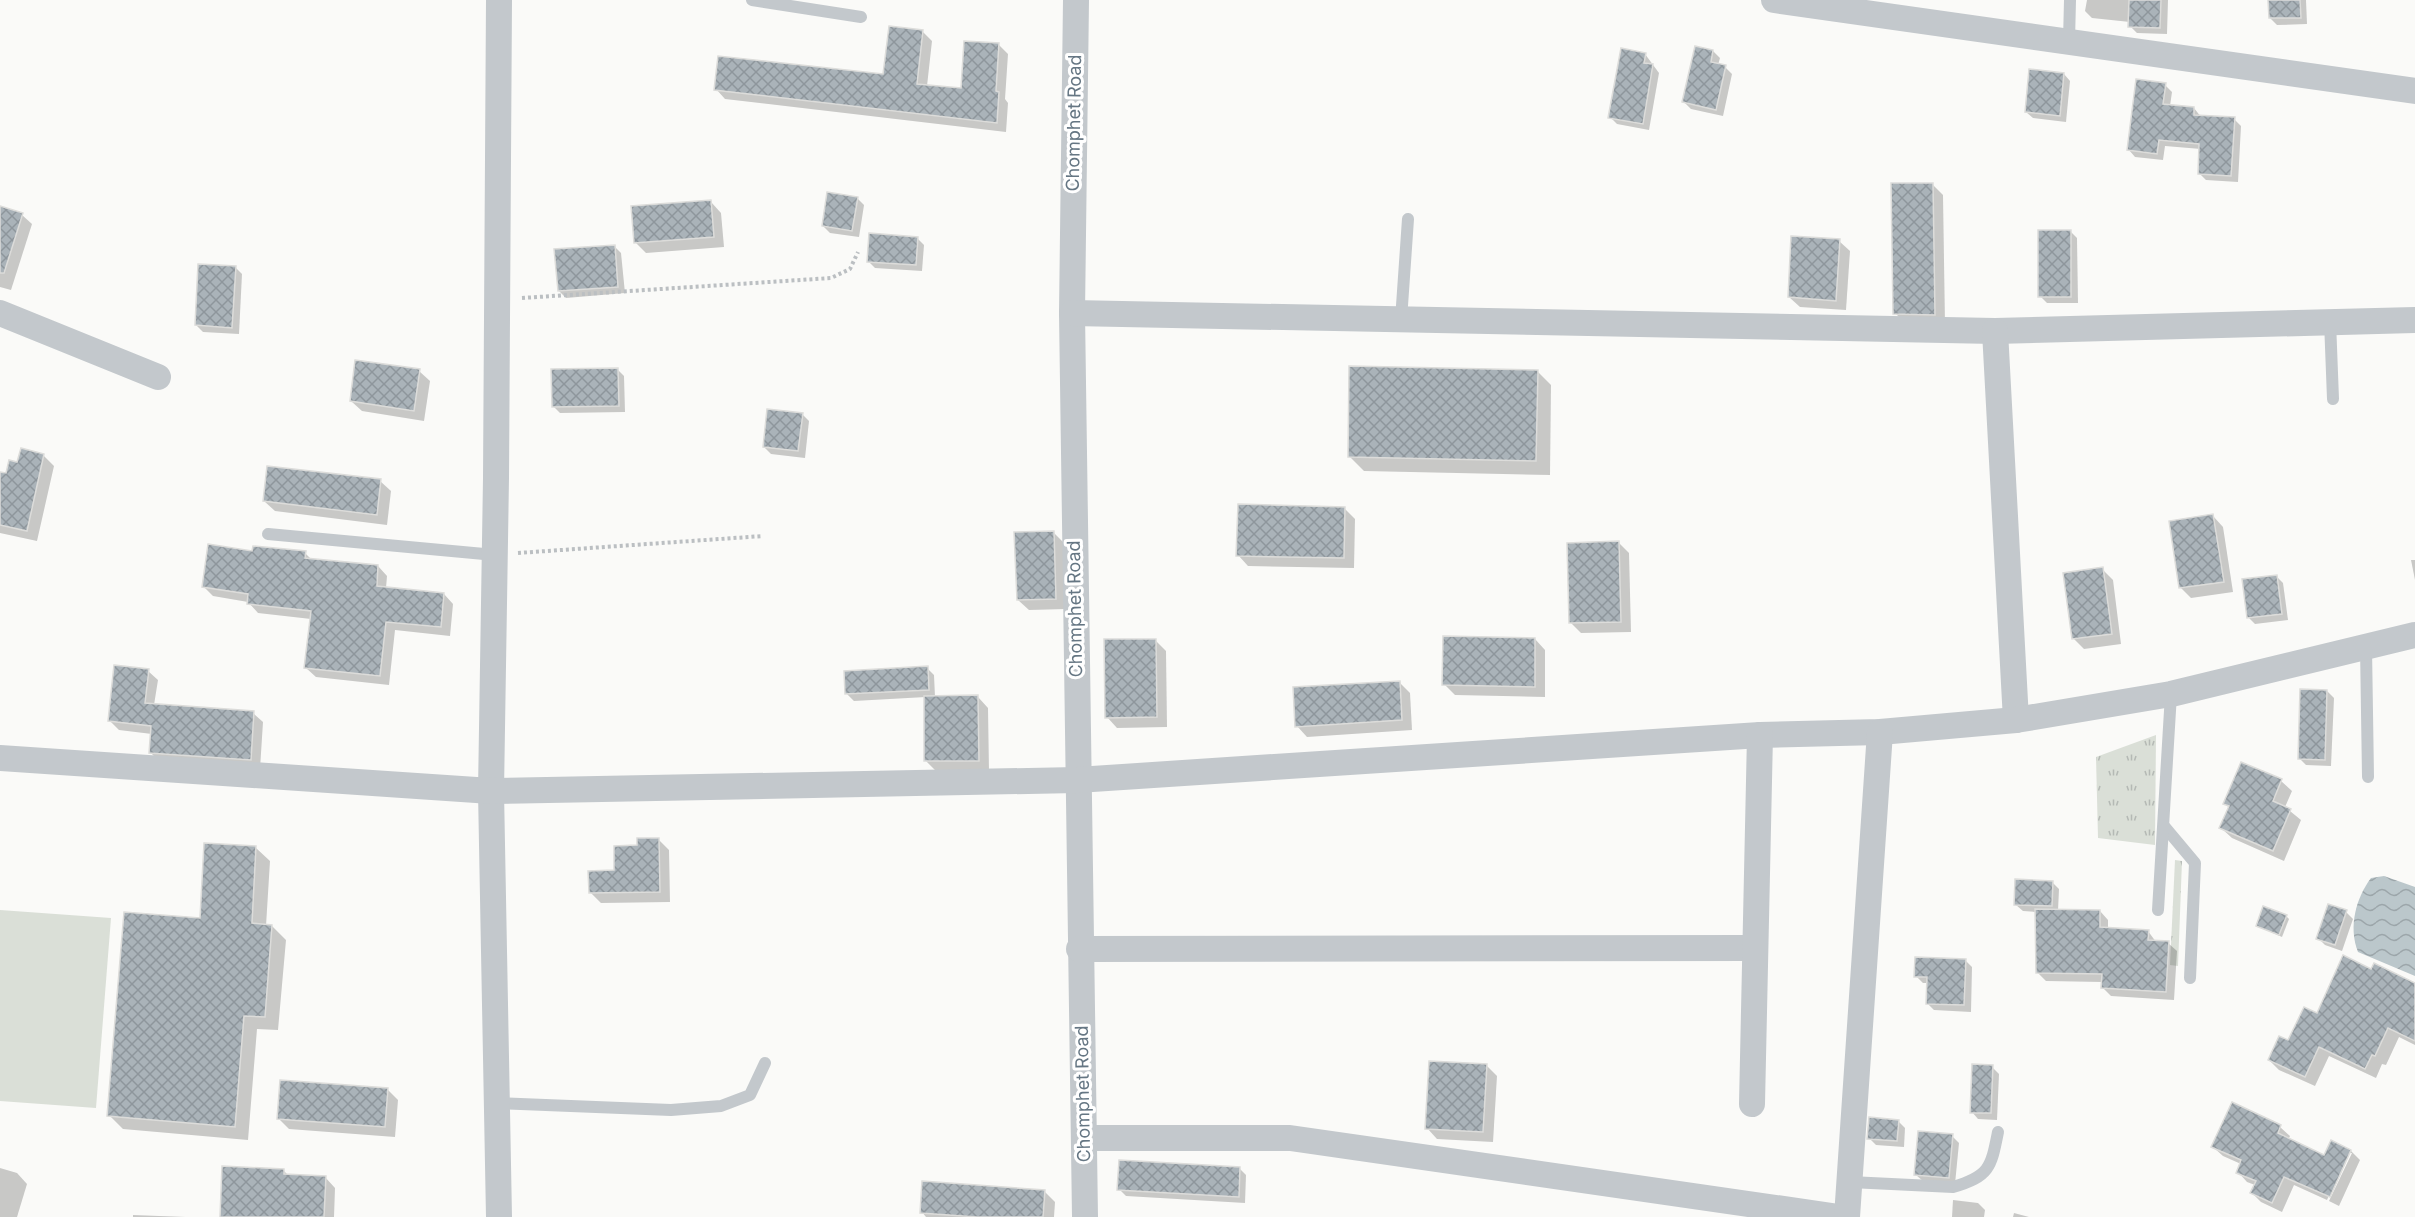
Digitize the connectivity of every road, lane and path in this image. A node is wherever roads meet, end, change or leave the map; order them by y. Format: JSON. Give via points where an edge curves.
{"nodes":[{"id":1,"x":499,"y":0,"type":"edge"},
{"id":2,"x":752,"y":0,"type":"edge"},
{"id":3,"x":1076,"y":0,"type":"edge"},
{"id":4,"x":1774,"y":0,"type":"edge"},
{"id":5,"x":2070,"y":0,"type":"edge"},
{"id":6,"x":818,"y":5,"type":"edge"},
{"id":7,"x":861,"y":17,"type":"dead end"},
{"id":8,"x":2069,"y":41,"type":"junction"},
{"id":9,"x":2415,"y":91,"type":"edge"},
{"id":10,"x":1407,"y":219,"type":"dead end"},
{"id":11,"x":858,"y":252,"type":"dead end"},
{"id":12,"x":497,"y":299,"type":"junction"},
{"id":13,"x":0,"y":313,"type":"edge"},
{"id":14,"x":1072,"y":313,"type":"junction"},
{"id":15,"x":1401,"y":320,"type":"junction"},
{"id":16,"x":2415,"y":320,"type":"edge"},
{"id":17,"x":2330,"y":321,"type":"junction"},
{"id":18,"x":1995,"y":331,"type":"junction"},
{"id":19,"x":158,"y":377,"type":"dead end"},
{"id":20,"x":2333,"y":399,"type":"dead end"},
{"id":21,"x":268,"y":534,"type":"dead end"},
{"id":22,"x":763,"y":536,"type":"dead end"},
{"id":23,"x":495,"y":555,"type":"junction"},
{"id":24,"x":2415,"y":635,"type":"edge"},
{"id":25,"x":2366,"y":647,"type":"junction"},
{"id":26,"x":2171,"y":694,"type":"junction"},
{"id":27,"x":2016,"y":720,"type":"junction"},
{"id":28,"x":1880,"y":732,"type":"junction"},
{"id":29,"x":1760,"y":735,"type":"junction"},
{"id":30,"x":0,"y":758,"type":"edge"},
{"id":31,"x":2368,"y":777,"type":"dead end"},
{"id":32,"x":1077,"y":780,"type":"junction"},
{"id":33,"x":491,"y":791,"type":"junction"},
{"id":34,"x":2164,"y":826,"type":"junction"},
{"id":35,"x":2158,"y":910,"type":"dead end"},
{"id":36,"x":1755,"y":948,"type":"junction"},
{"id":37,"x":1079,"y":949,"type":"junction"},
{"id":38,"x":2190,"y":978,"type":"dead end"},
{"id":39,"x":765,"y":1063,"type":"dead end"},
{"id":40,"x":497,"y":1103,"type":"junction"},
{"id":41,"x":1752,"y":1104,"type":"dead end"},
{"id":42,"x":1998,"y":1132,"type":"dead end"},
{"id":43,"x":1085,"y":1138,"type":"junction"},
{"id":44,"x":1850,"y":1182,"type":"junction"},
{"id":45,"x":499,"y":1217,"type":"edge"},
{"id":46,"x":1085,"y":1217,"type":"edge"},
{"id":47,"x":1839,"y":1217,"type":"edge"},
{"id":48,"x":1847,"y":1217,"type":"edge"}],
"edges":[{"from":1,"to":12,"type":"street"},
{"from":2,"to":6,"type":"lane"},
{"from":3,"to":14,"type":"street","name":"Chomphet Road"},
{"from":4,"to":8,"type":"street"},
{"from":5,"to":8,"type":"lane"},
{"from":6,"to":7,"type":"lane"},
{"from":8,"to":9,"type":"street"},
{"from":10,"to":15,"type":"lane"},
{"from":11,"to":12,"type":"path","via":[[850,269],[831,278]]},
{"from":12,"to":23,"type":"street"},
{"from":13,"to":19,"type":"street"},
{"from":14,"to":15,"type":"street"},
{"from":14,"to":32,"type":"street","name":"Chomphet Road"},
{"from":15,"to":18,"type":"street"},
{"from":16,"to":17,"type":"street"},
{"from":17,"to":18,"type":"street"},
{"from":17,"to":20,"type":"lane"},
{"from":18,"to":27,"type":"street"},
{"from":21,"to":23,"type":"lane"},
{"from":22,"to":23,"type":"path"},
{"from":23,"to":33,"type":"street"},
{"from":24,"to":25,"type":"street"},
{"from":25,"to":26,"type":"street"},
{"from":25,"to":31,"type":"lane"},
{"from":26,"to":27,"type":"street"},
{"from":26,"to":34,"type":"lane"},
{"from":27,"to":28,"type":"street"},
{"from":28,"to":29,"type":"street"},
{"from":28,"to":44,"type":"street"},
{"from":29,"to":32,"type":"street"},
{"from":29,"to":36,"type":"street"},
{"from":30,"to":33,"type":"street"},
{"from":32,"to":33,"type":"street"},
{"from":32,"to":37,"type":"street","name":"Chomphet Road"},
{"from":33,"to":40,"type":"street"},
{"from":34,"to":35,"type":"lane"},
{"from":34,"to":38,"type":"lane","via":[[2195,863]]},
{"from":36,"to":37,"type":"street"},
{"from":36,"to":41,"type":"street"},
{"from":37,"to":43,"type":"street","name":"Chomphet Road"},
{"from":39,"to":40,"type":"lane","via":[[750,1095],[721,1106],[671,1110]]},
{"from":40,"to":45,"type":"street"},
{"from":42,"to":44,"type":"lane","via":[[1992,1159],[1983,1174],[1966,1183],[1953,1186]]},
{"from":43,"to":46,"type":"street","name":"Chomphet Road"},
{"from":43,"to":47,"type":"street","via":[[1290,1138]]},
{"from":44,"to":48,"type":"street"}]}
